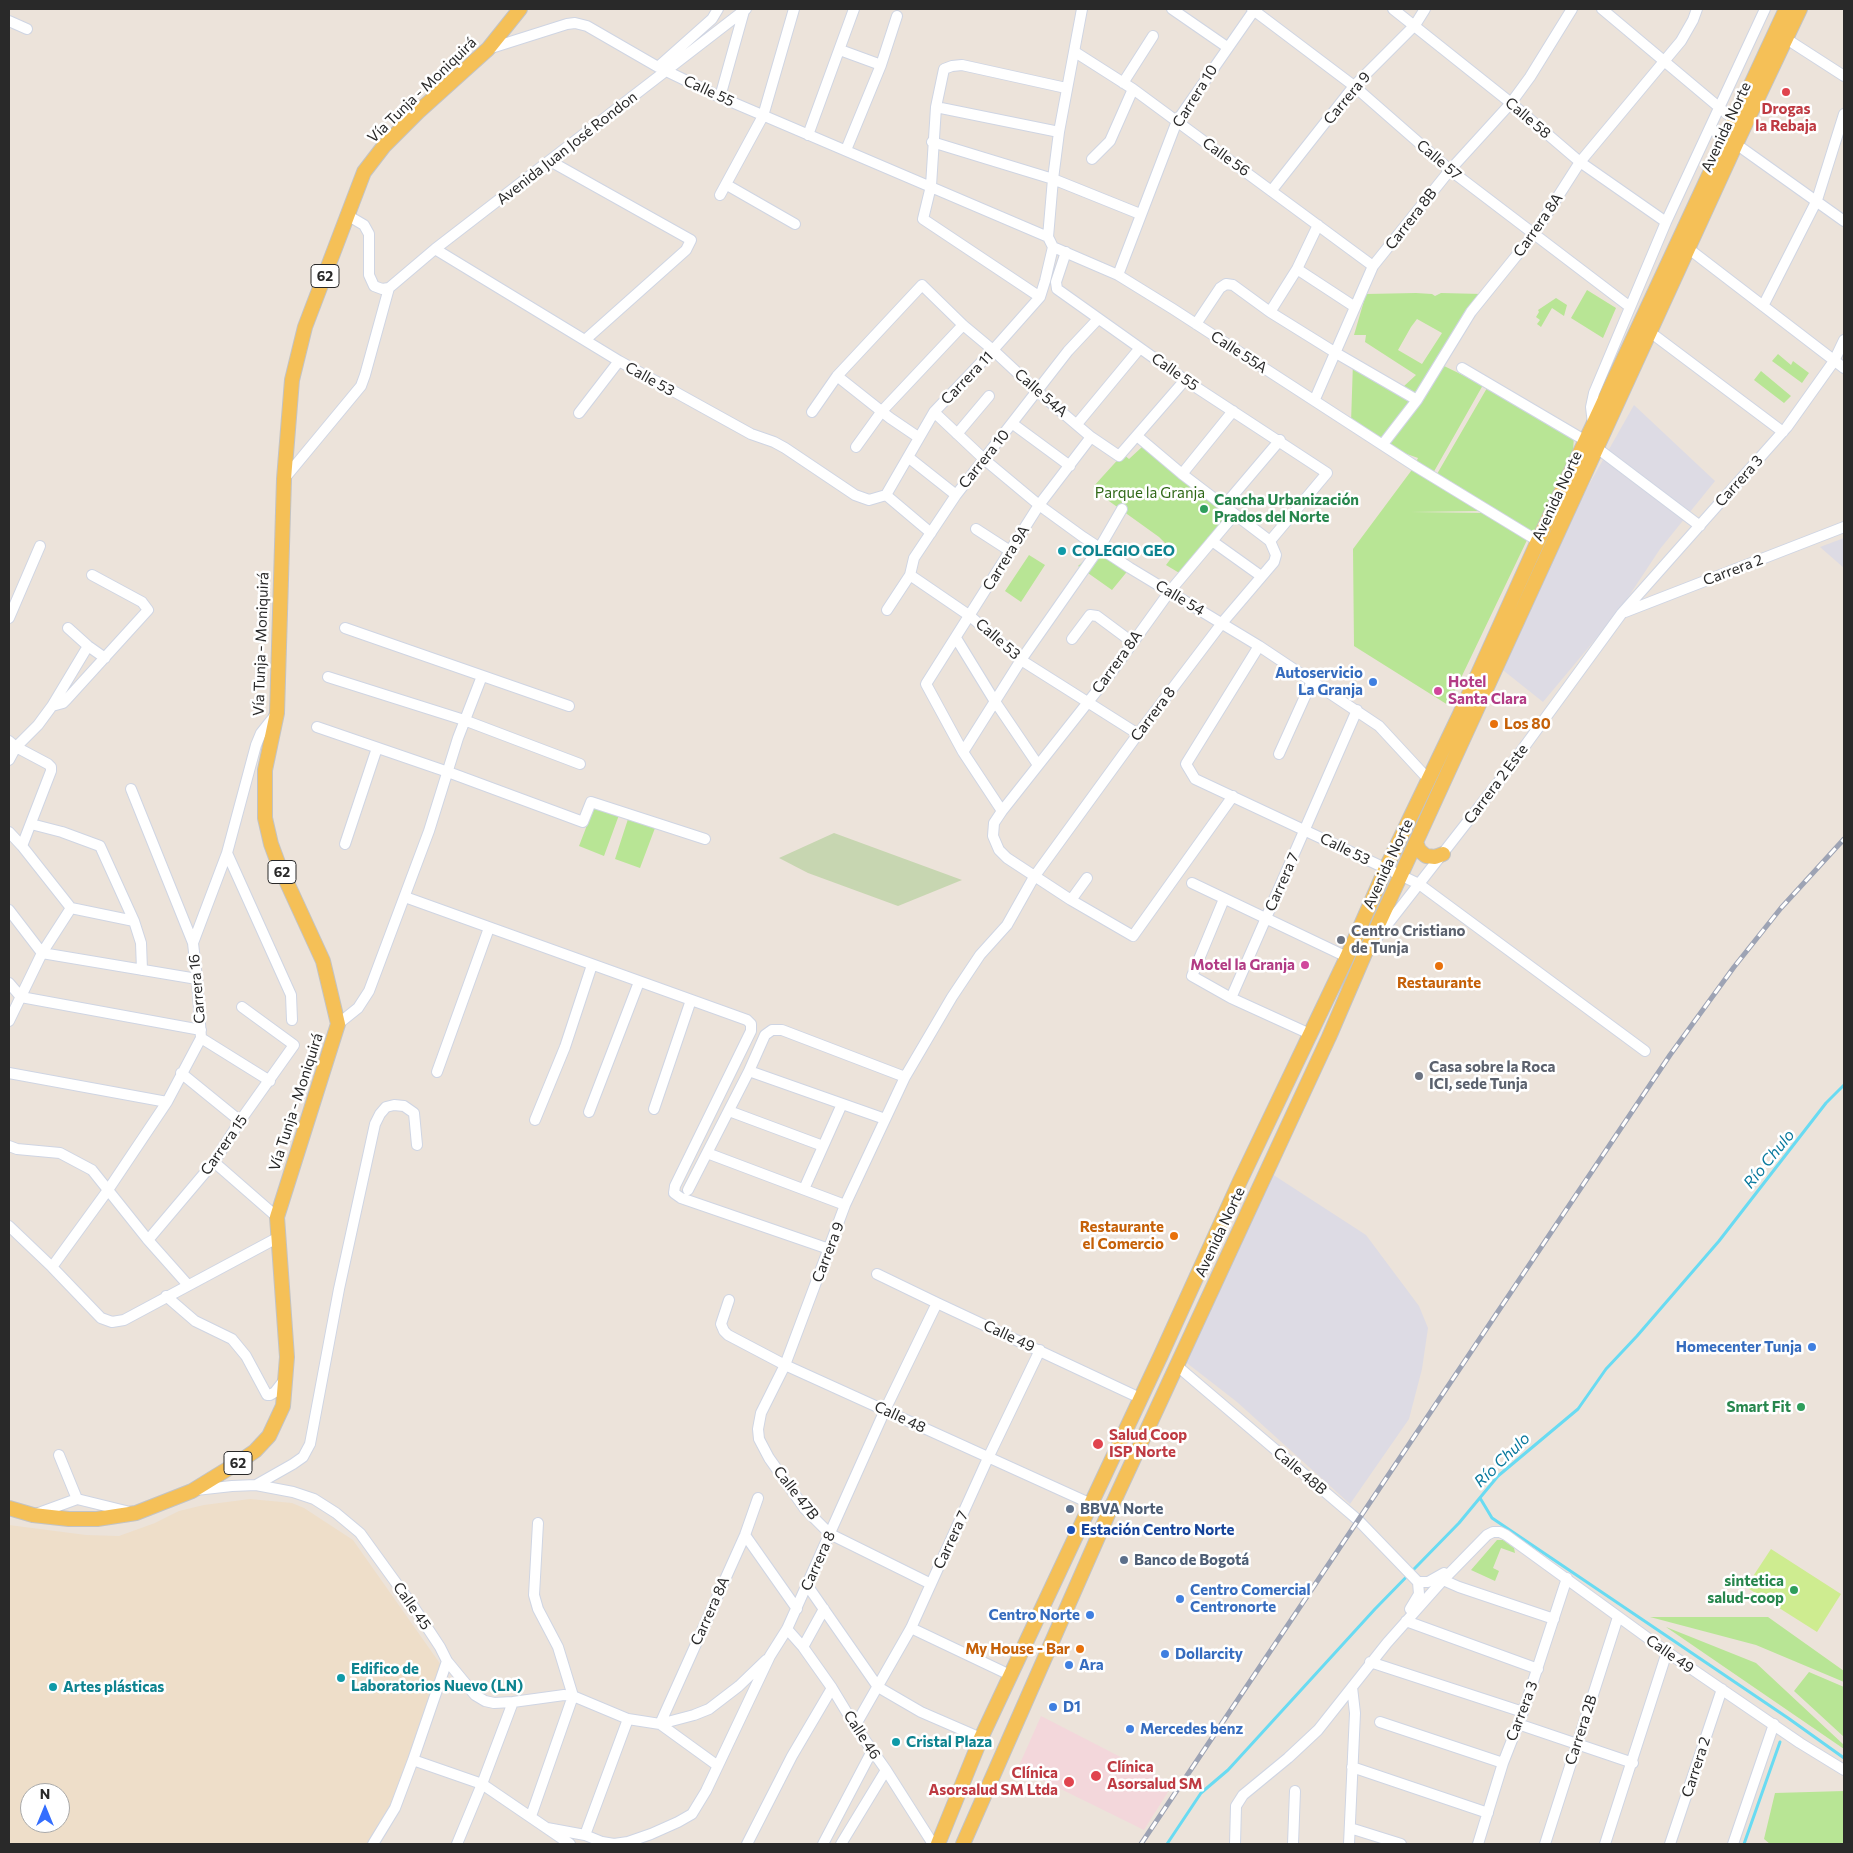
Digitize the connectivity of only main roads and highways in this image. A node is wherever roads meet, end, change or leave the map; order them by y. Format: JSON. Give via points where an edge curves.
{"nodes":[{"id":1,"x":520,"y":9,"type":"edge"},
{"id":2,"x":1786,"y":9,"type":"edge"},
{"id":3,"x":1800,"y":9,"type":"edge"},
{"id":4,"x":1739,"y":124,"type":"junction"},
{"id":5,"x":1731,"y":141,"type":"junction"},
{"id":6,"x":1591,"y":445,"type":"junction"},
{"id":7,"x":1416,"y":842,"type":"junction"},
{"id":8,"x":1443,"y":854,"type":"road end"},
{"id":9,"x":9,"y":1508,"type":"edge"},
{"id":10,"x":938,"y":1844,"type":"edge"},
{"id":11,"x":963,"y":1844,"type":"edge"}],
"edges":[{"from":1,"to":9,"type":"main road","name":"Vía Tunja - Moniquirá","number":"62","via":[[488,49],[418,112],[384,146],[364,172],[305,327],[292,380],[284,479],[277,713],[265,770],[265,818],[278,863],[323,960],[338,1024],[277,1217],[287,1357],[283,1406],[269,1436],[255,1451],[192,1491],[136,1513],[69,1519],[33,1515]]},
{"from":2,"to":4,"type":"main road","name":"Avenida Norte"},
{"from":3,"to":4,"type":"main road","name":"Avenida Norte"},
{"from":4,"to":5,"type":"main road","name":"Avenida Norte"},
{"from":5,"to":6,"type":"main road","name":"Avenida Norte","via":[[1689,249]]},
{"from":5,"to":6,"type":"main road","name":"Avenida Norte","via":[[1594,425]]},
{"from":6,"to":7,"type":"main road","name":"Avenida Norte"},
{"from":6,"to":10,"type":"main road","name":"Avenida Norte","via":[[1538,540],[1347,958],[981,1738]]},
{"from":7,"to":8,"type":"main road","via":[[1426,856]]},
{"from":7,"to":11,"type":"main road","name":"Avenida Norte","via":[[1109,1512]]}]}
